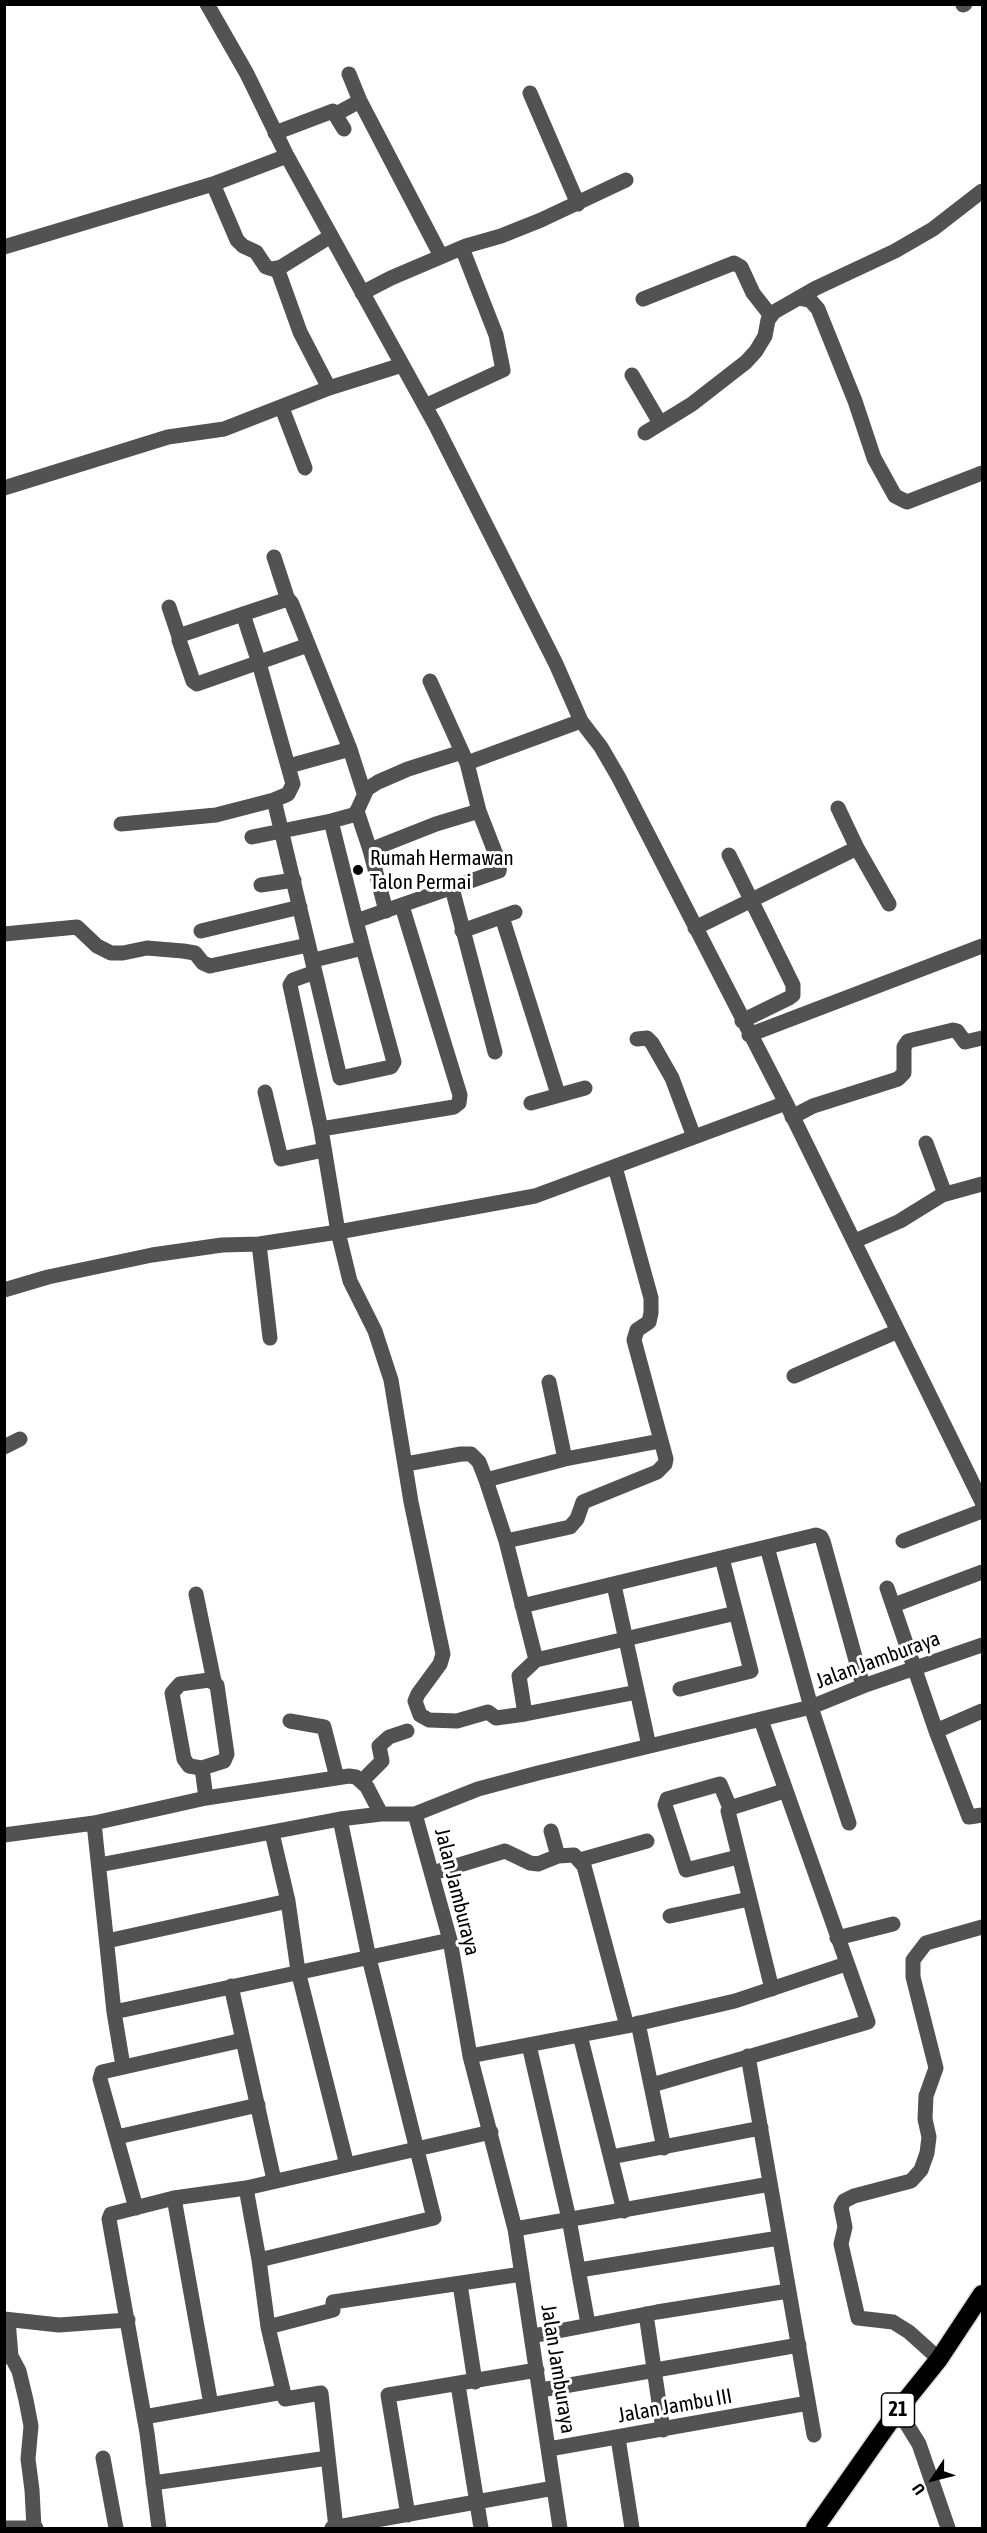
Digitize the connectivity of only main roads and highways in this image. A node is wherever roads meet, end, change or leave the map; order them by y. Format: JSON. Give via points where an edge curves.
{"nodes":[{"id":1,"x":982,"y":2294,"type":"edge"},
{"id":2,"x":815,"y":2529,"type":"edge"}],
"edges":[{"from":1,"to":2,"type":"highway","number":"21"}]}
